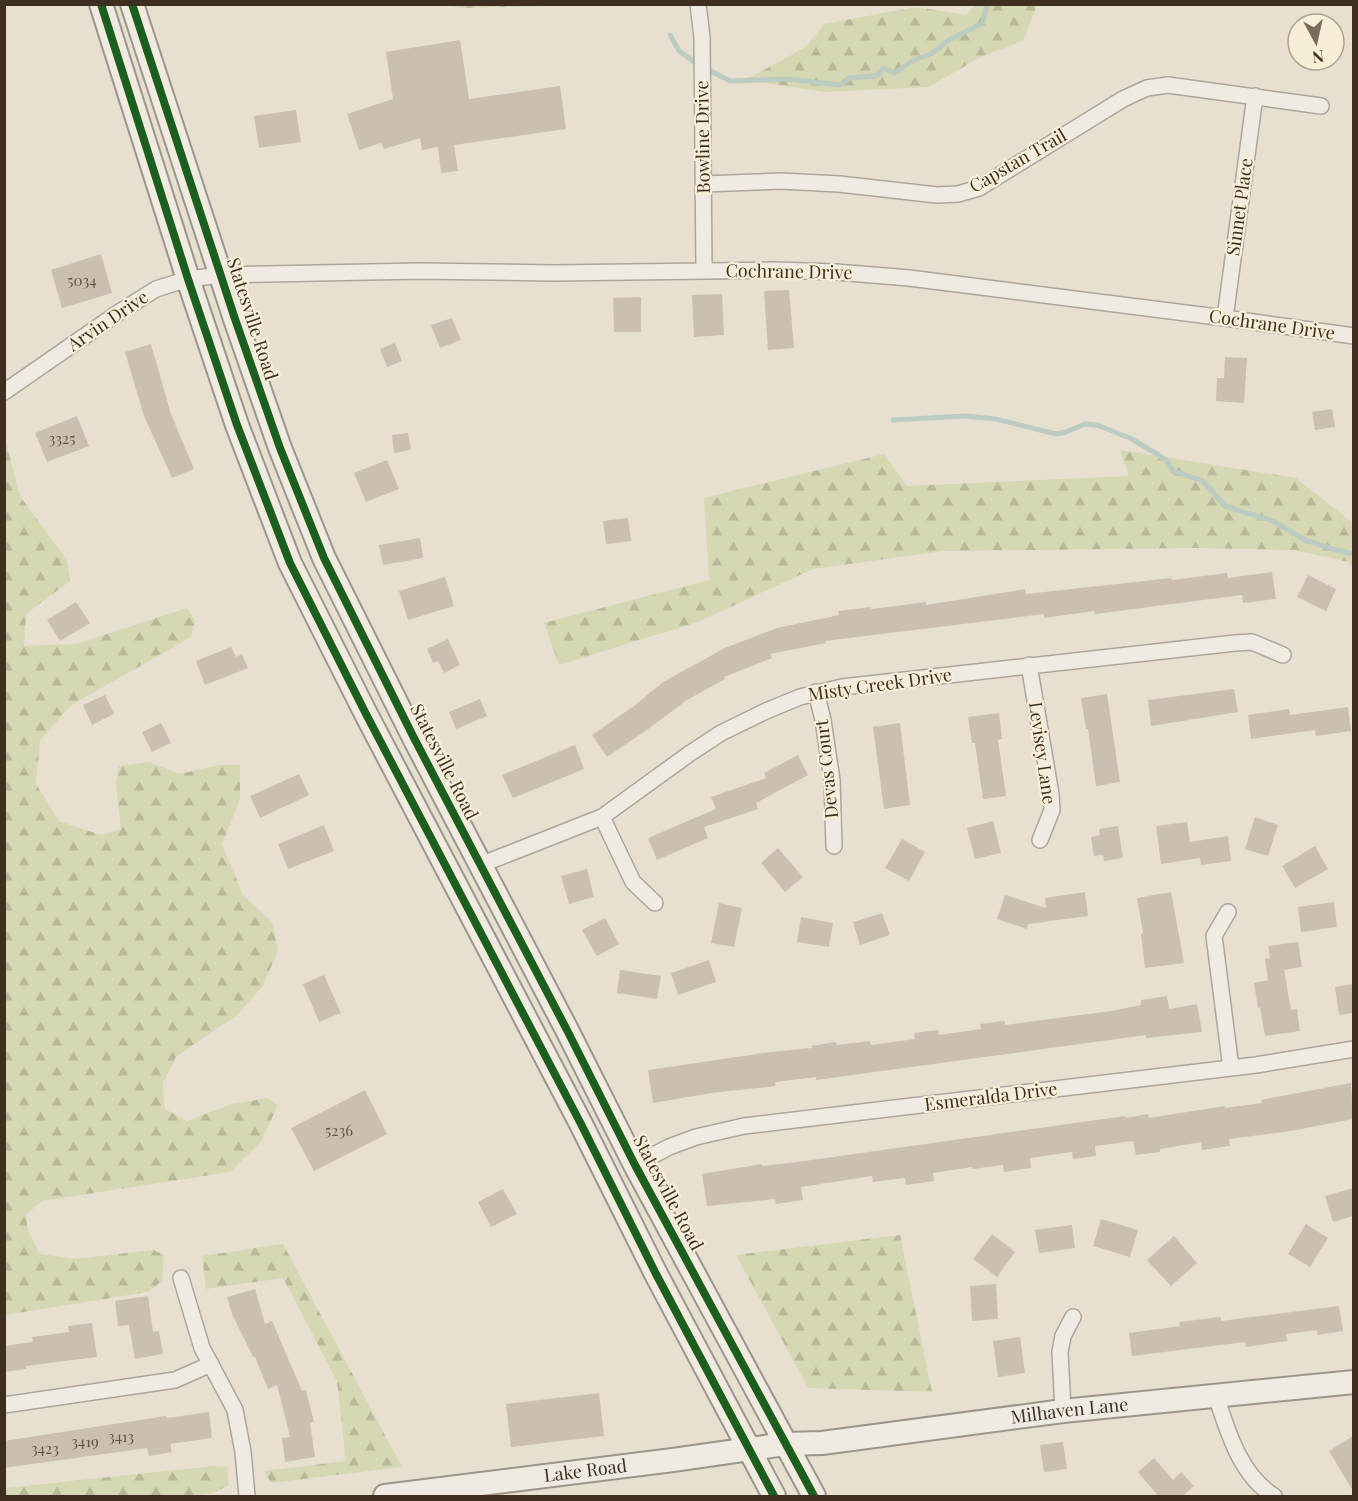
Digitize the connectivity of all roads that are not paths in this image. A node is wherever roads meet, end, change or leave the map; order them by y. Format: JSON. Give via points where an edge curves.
{"nodes":[{"id":1,"x":101,"y":4,"type":"edge"},
{"id":2,"x":132,"y":4,"type":"edge"},
{"id":3,"x":698,"y":4,"type":"edge"},
{"id":4,"x":1255,"y":96,"type":"junction"},
{"id":5,"x":1321,"y":106,"type":"dead end"},
{"id":6,"x":704,"y":184,"type":"junction"},
{"id":7,"x":704,"y":271,"type":"junction"},
{"id":8,"x":221,"y":275,"type":"junction"},
{"id":9,"x":188,"y":279,"type":"junction"},
{"id":10,"x":1225,"y":318,"type":"junction"},
{"id":11,"x":1353,"y":336,"type":"edge"},
{"id":12,"x":4,"y":392,"type":"edge"},
{"id":13,"x":1283,"y":655,"type":"dead end"},
{"id":14,"x":1029,"y":666,"type":"junction"},
{"id":15,"x":816,"y":692,"type":"junction"},
{"id":16,"x":602,"y":817,"type":"junction"},
{"id":17,"x":1040,"y":840,"type":"dead end"},
{"id":18,"x":834,"y":846,"type":"dead end"},
{"id":19,"x":480,"y":865,"type":"junction"},
{"id":20,"x":655,"y":903,"type":"dead end"},
{"id":21,"x":1228,"y":912,"type":"dead end"},
{"id":22,"x":1353,"y":1049,"type":"edge"},
{"id":23,"x":1231,"y":1068,"type":"junction"},
{"id":24,"x":635,"y":1165,"type":"junction"},
{"id":25,"x":181,"y":1278,"type":"dead end"},
{"id":26,"x":1073,"y":1317,"type":"dead end"},
{"id":27,"x":211,"y":1364,"type":"junction"},
{"id":28,"x":1353,"y":1382,"type":"edge"},
{"id":29,"x":1216,"y":1396,"type":"junction"},
{"id":30,"x":4,"y":1405,"type":"edge"},
{"id":31,"x":1064,"y":1411,"type":"junction"},
{"id":32,"x":785,"y":1444,"type":"junction"},
{"id":33,"x":748,"y":1449,"type":"junction"},
{"id":34,"x":424,"y":1494,"type":"edge"},
{"id":35,"x":246,"y":1497,"type":"edge"},
{"id":36,"x":385,"y":1497,"type":"edge"},
{"id":37,"x":774,"y":1497,"type":"edge"},
{"id":38,"x":814,"y":1497,"type":"edge"},
{"id":39,"x":1274,"y":1497,"type":"edge"}],
"edges":[{"from":1,"to":9,"type":"main road"},
{"from":2,"to":8,"type":"main road","name":"Statesville Road"},
{"from":3,"to":6,"type":"street","name":"Bowline Drive"},
{"from":4,"to":5,"type":"street","name":"Capstan Trail"},
{"from":4,"to":6,"type":"street","name":"Capstan Trail","via":[[1168,85],[1147,88],[979,188],[958,194],[781,181]]},
{"from":4,"to":10,"type":"street","name":"Sinnet Place"},
{"from":6,"to":7,"type":"street","name":"Bowline Drive"},
{"from":7,"to":8,"type":"street","name":"Cochrane Drive"},
{"from":7,"to":10,"type":"street","name":"Cochrane Drive","via":[[816,271],[909,278]]},
{"from":8,"to":9,"type":"street","name":"Arvin Drive"},
{"from":8,"to":19,"type":"main road","name":"Statesville Road","via":[[280,448],[324,558]]},
{"from":9,"to":12,"type":"street","name":"Arvin Drive","via":[[156,289]]},
{"from":9,"to":33,"type":"main road","via":[[237,425],[290,563]]},
{"from":10,"to":11,"type":"street","name":"Cochrane Drive"},
{"from":13,"to":14,"type":"street","name":"Misty Creek Drive","via":[[1252,642]]},
{"from":14,"to":15,"type":"street","name":"Misty Creek Drive"},
{"from":14,"to":17,"type":"street","name":"Levisey Lane","via":[[1051,794],[1052,810]]},
{"from":15,"to":16,"type":"street","name":"Misty Creek Drive","via":[[721,733]]},
{"from":15,"to":18,"type":"street","name":"Devas Court","via":[[832,780]]},
{"from":16,"to":19,"type":"street","name":"Misty Creek Drive"},
{"from":16,"to":20,"type":"street","via":[[633,882]]},
{"from":19,"to":24,"type":"main road","name":"Statesville Road"},
{"from":21,"to":23,"type":"street","via":[[1214,936]]},
{"from":22,"to":23,"type":"street","name":"Esmeralda Drive"},
{"from":23,"to":24,"type":"street","name":"Esmeralda Drive","via":[[744,1126],[696,1137]]},
{"from":24,"to":32,"type":"main road","name":"Statesville Road"},
{"from":25,"to":27,"type":"street","via":[[202,1348]]},
{"from":26,"to":31,"type":"street","via":[[1060,1352]]},
{"from":27,"to":30,"type":"street","via":[[175,1380]]},
{"from":27,"to":35,"type":"street","via":[[235,1410]]},
{"from":28,"to":29,"type":"main road","name":"Milhaven Lane"},
{"from":29,"to":31,"type":"main road","name":"Milhaven Lane"},
{"from":29,"to":39,"type":"street","via":[[1243,1465],[1253,1480]]},
{"from":31,"to":32,"type":"main road","name":"Milhaven Lane","via":[[822,1443]]},
{"from":32,"to":33,"type":"main road","name":"Lake Road"},
{"from":32,"to":38,"type":"main road","name":"Statesville Road"},
{"from":33,"to":34,"type":"main road","name":"Lake Road"},
{"from":33,"to":37,"type":"main road"},
{"from":34,"to":36,"type":"main road","name":"Lake Road"}]}
